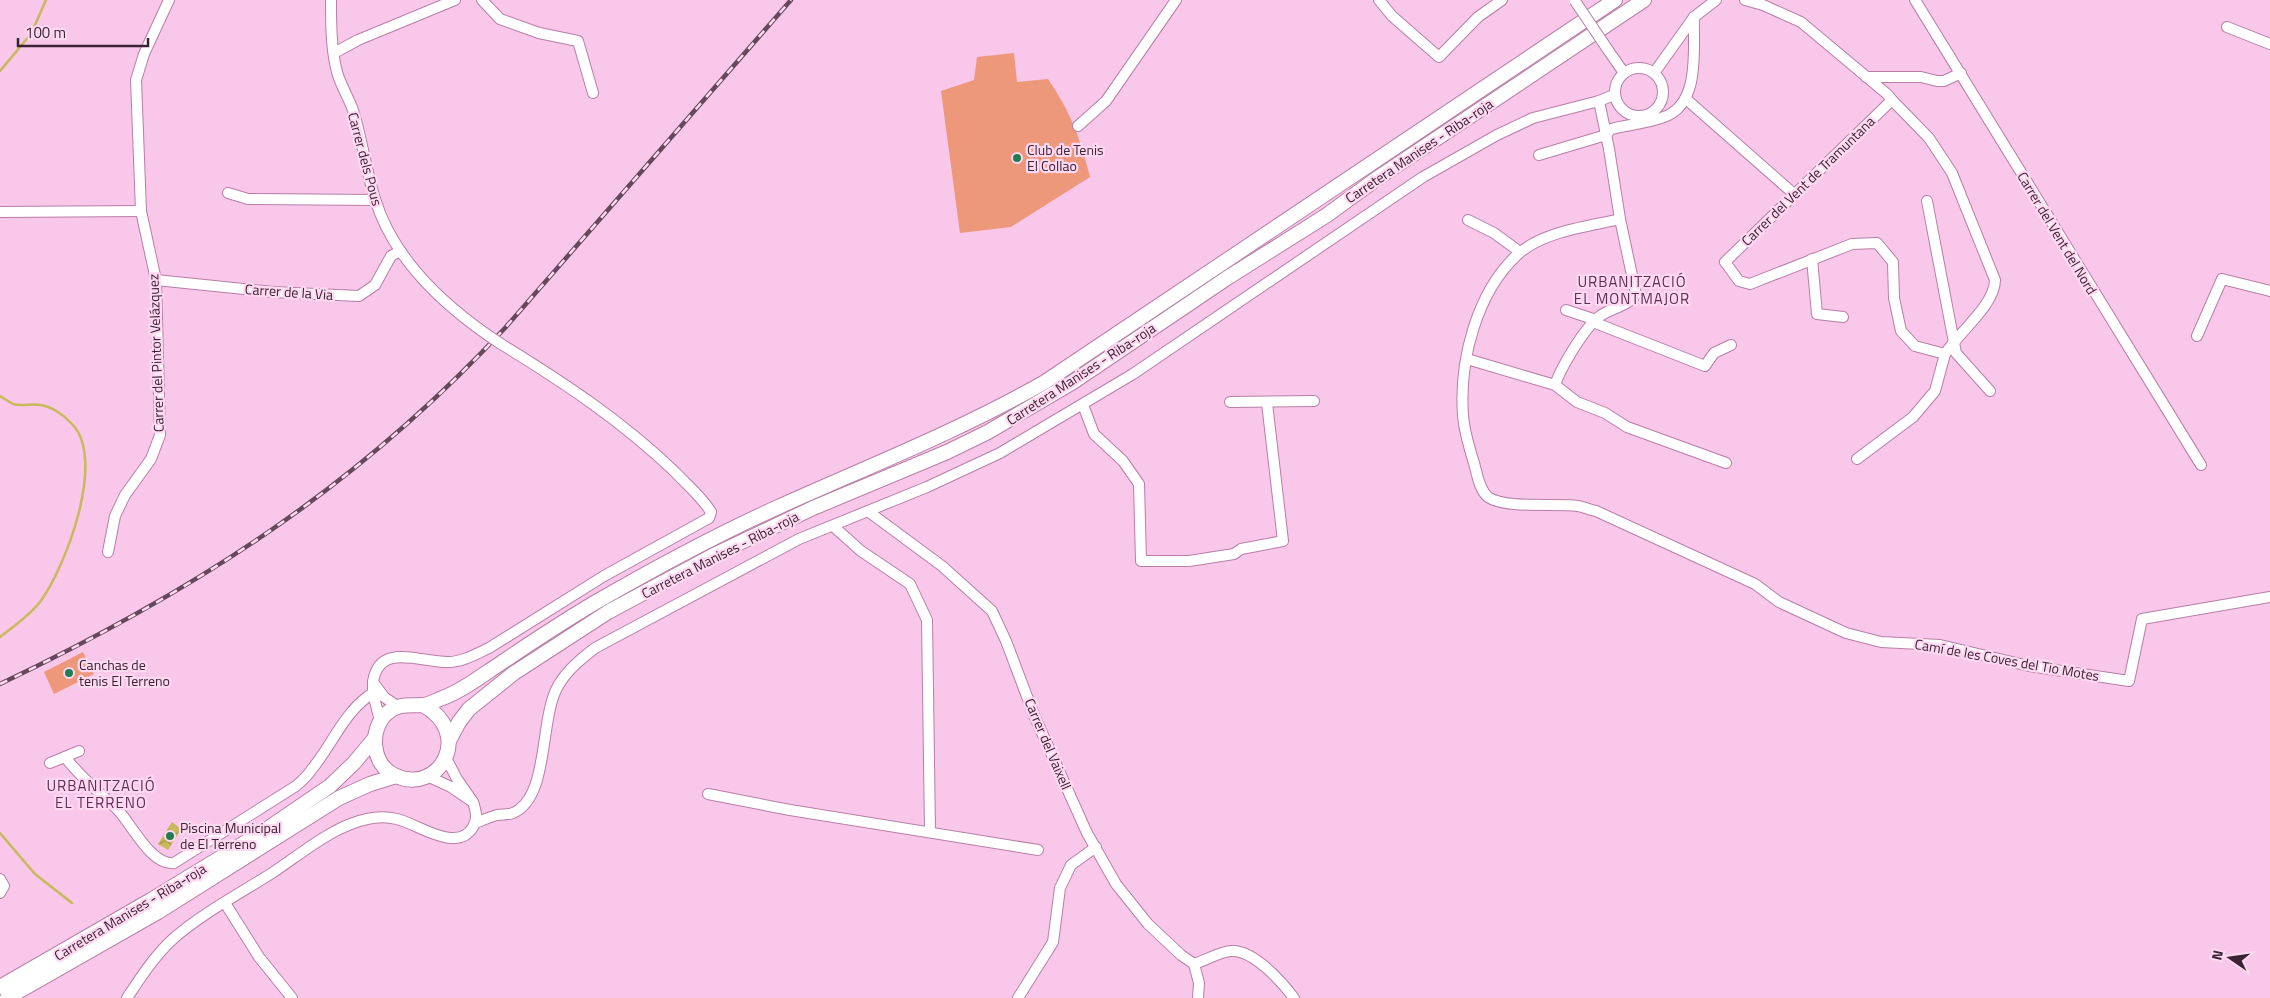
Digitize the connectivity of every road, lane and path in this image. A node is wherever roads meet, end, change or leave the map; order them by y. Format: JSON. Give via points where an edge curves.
{"nodes":[{"id":1,"x":169,"y":0,"type":"edge"},
{"id":2,"x":331,"y":0,"type":"edge"},
{"id":3,"x":455,"y":0,"type":"edge"},
{"id":4,"x":482,"y":0,"type":"edge"},
{"id":5,"x":1176,"y":0,"type":"edge"},
{"id":6,"x":1379,"y":0,"type":"edge"},
{"id":7,"x":1502,"y":0,"type":"edge"},
{"id":8,"x":1574,"y":0,"type":"edge"},
{"id":9,"x":1615,"y":0,"type":"edge"},
{"id":10,"x":1644,"y":0,"type":"edge"},
{"id":11,"x":1716,"y":0,"type":"edge"},
{"id":12,"x":1745,"y":0,"type":"edge"},
{"id":13,"x":1915,"y":0,"type":"edge"},
{"id":14,"x":1694,"y":17,"type":"junction"},
{"id":15,"x":2227,"y":28,"type":"dead end"},
{"id":16,"x":2270,"y":44,"type":"edge"},
{"id":17,"x":334,"y":53,"type":"junction"},
{"id":18,"x":1624,"y":73,"type":"junction"},
{"id":19,"x":1654,"y":73,"type":"junction"},
{"id":20,"x":1961,"y":73,"type":"junction"},
{"id":21,"x":1866,"y":76,"type":"junction"},
{"id":22,"x":593,"y":93,"type":"dead end"},
{"id":23,"x":1614,"y":95,"type":"junction"},
{"id":24,"x":1686,"y":99,"type":"junction"},
{"id":25,"x":1892,"y":100,"type":"junction"},
{"id":26,"x":1599,"y":101,"type":"junction"},
{"id":27,"x":1078,"y":126,"type":"dead end"},
{"id":28,"x":1606,"y":135,"type":"junction"},
{"id":29,"x":1539,"y":155,"type":"dead end"},
{"id":30,"x":228,"y":193,"type":"dead end"},
{"id":31,"x":1794,"y":194,"type":"junction"},
{"id":32,"x":375,"y":200,"type":"junction"},
{"id":33,"x":1927,"y":201,"type":"dead end"},
{"id":34,"x":142,"y":211,"type":"junction"},
{"id":35,"x":0,"y":212,"type":"edge"},
{"id":36,"x":1620,"y":219,"type":"junction"},
{"id":37,"x":1468,"y":220,"type":"dead end"},
{"id":38,"x":400,"y":251,"type":"junction"},
{"id":39,"x":1520,"y":252,"type":"junction"},
{"id":40,"x":1812,"y":258,"type":"junction"},
{"id":41,"x":156,"y":280,"type":"junction"},
{"id":42,"x":2270,"y":291,"type":"edge"},
{"id":43,"x":1566,"y":310,"type":"dead end"},
{"id":44,"x":1843,"y":317,"type":"dead end"},
{"id":45,"x":1594,"y":321,"type":"junction"},
{"id":46,"x":2196,"y":336,"type":"dead end"},
{"id":47,"x":1953,"y":340,"type":"junction"},
{"id":48,"x":1731,"y":346,"type":"dead end"},
{"id":49,"x":1944,"y":354,"type":"junction"},
{"id":50,"x":1467,"y":359,"type":"junction"},
{"id":51,"x":1554,"y":385,"type":"junction"},
{"id":52,"x":1990,"y":391,"type":"dead end"},
{"id":53,"x":1314,"y":400,"type":"dead end"},
{"id":54,"x":1230,"y":402,"type":"dead end"},
{"id":55,"x":1267,"y":403,"type":"junction"},
{"id":56,"x":1083,"y":405,"type":"junction"},
{"id":57,"x":1857,"y":459,"type":"dead end"},
{"id":58,"x":1726,"y":463,"type":"dead end"},
{"id":59,"x":2201,"y":464,"type":"dead end"},
{"id":60,"x":869,"y":512,"type":"junction"},
{"id":61,"x":833,"y":526,"type":"junction"},
{"id":62,"x":108,"y":552,"type":"dead end"},
{"id":63,"x":2270,"y":597,"type":"edge"},
{"id":64,"x":373,"y":682,"type":"junction"},
{"id":65,"x":373,"y":693,"type":"junction"},
{"id":66,"x":423,"y":705,"type":"junction"},
{"id":67,"x":398,"y":706,"type":"junction"},
{"id":68,"x":380,"y":720,"type":"junction"},
{"id":69,"x":450,"y":739,"type":"junction"},
{"id":70,"x":374,"y":740,"type":"junction"},
{"id":71,"x":79,"y":751,"type":"dead end"},
{"id":72,"x":65,"y":757,"type":"junction"},
{"id":73,"x":446,"y":758,"type":"junction"},
{"id":74,"x":50,"y":764,"type":"dead end"},
{"id":75,"x":396,"y":776,"type":"junction"},
{"id":76,"x":427,"y":776,"type":"junction"},
{"id":77,"x":708,"y":794,"type":"dead end"},
{"id":78,"x":473,"y":802,"type":"junction"},
{"id":79,"x":476,"y":823,"type":"junction"},
{"id":80,"x":930,"y":831,"type":"junction"},
{"id":81,"x":1096,"y":846,"type":"junction"},
{"id":82,"x":1038,"y":850,"type":"dead end"},
{"id":83,"x":0,"y":879,"type":"edge"},
{"id":84,"x":0,"y":893,"type":"edge"},
{"id":85,"x":225,"y":903,"type":"junction"},
{"id":86,"x":1194,"y":964,"type":"junction"},
{"id":87,"x":0,"y":987,"type":"edge"},
{"id":88,"x":7,"y":998,"type":"edge"},
{"id":89,"x":127,"y":998,"type":"edge"},
{"id":90,"x":292,"y":998,"type":"edge"},
{"id":91,"x":1018,"y":998,"type":"edge"},
{"id":92,"x":1198,"y":998,"type":"edge"},
{"id":93,"x":1294,"y":998,"type":"edge"}],
"edges":[{"from":1,"to":34,"type":"street","name":"Carrer del Pintor Velázquez","via":[[144,54],[136,80]]},
{"from":2,"to":17,"type":"street","name":"Carrer dels Pous"},
{"from":3,"to":17,"type":"street"},
{"from":4,"to":22,"type":"street","via":[[500,19],[539,33],[578,41]]},
{"from":5,"to":27,"type":"street","via":[[1106,100]]},
{"from":6,"to":7,"type":"street","via":[[1392,16],[1439,57],[1478,17]]},
{"from":8,"to":18,"type":"street","bridge":true},
{"from":9,"to":66,"type":"main road","name":"Carretera Manises - Riba-roja","via":[[1046,382],[990,414],[715,537],[586,608],[459,691]]},
{"from":10,"to":69,"type":"main road","name":"Carretera Manises - Riba-roja","via":[[1067,386],[988,432],[813,508],[608,612],[491,691],[469,709]]},
{"from":11,"to":14,"type":"street"},
{"from":12,"to":21,"type":"street","via":[[1801,22]]},
{"from":13,"to":20,"type":"street","name":"Carrer del Vent del Nord"},
{"from":14,"to":19,"type":"street"},
{"from":14,"to":24,"type":"street","via":[[1691,83]]},
{"from":15,"to":16,"type":"street"},
{"from":17,"to":32,"type":"street","name":"Carrer dels Pous"},
{"from":18,"to":19,"type":"street","via":[[1639,68]]},
{"from":18,"to":23,"type":"street","via":[[1615,86]]},
{"from":19,"to":23,"type":"street","via":[[1662,84],[1663,96],[1647,116],[1638,117],[1622,110]]},
{"from":20,"to":21,"type":"street","via":[[1944,81],[1921,77]]},
{"from":20,"to":59,"type":"street","name":"Carrer del Vent del Nord"},
{"from":21,"to":25,"type":"street"},
{"from":23,"to":26,"type":"street"},
{"from":24,"to":28,"type":"street","via":[[1664,117],[1611,129]]},
{"from":24,"to":31,"type":"street"},
{"from":25,"to":31,"type":"street","name":"Carrer del Vent de Tramuntana"},
{"from":25,"to":47,"type":"street","via":[[1929,138],[1952,173],[1995,280],[1988,302]]},
{"from":26,"to":28,"type":"street"},
{"from":26,"to":56,"type":"street","via":[[1533,118],[1424,177],[1149,364]]},
{"from":28,"to":29,"type":"street"},
{"from":28,"to":36,"type":"street"},
{"from":30,"to":32,"type":"street","via":[[248,199]]},
{"from":31,"to":40,"type":"street","name":"Carrer del Vent de Tramuntana","via":[[1724,262],[1739,281],[1750,284]]},
{"from":32,"to":38,"type":"street","name":"Carrer dels Pous"},
{"from":33,"to":47,"type":"street"},
{"from":34,"to":35,"type":"street"},
{"from":34,"to":41,"type":"street","name":"Carrer del Pintor Velázquez"},
{"from":36,"to":39,"type":"street","name":"Camí de les Coves del Tio Motes","via":[[1552,236]]},
{"from":36,"to":45,"type":"street","via":[[1636,294],[1630,302]]},
{"from":37,"to":39,"type":"street","via":[[1494,233]]},
{"from":38,"to":41,"type":"street","name":"Carrer de la Via","via":[[391,256],[375,285],[359,296],[273,292]]},
{"from":38,"to":64,"type":"street","name":"Carrer dels Pous","bridge":true,"via":[[429,288],[455,312],[575,390],[656,454],[705,502],[711,512],[709,518],[604,576],[482,651],[450,662],[388,658],[379,664]]},
{"from":39,"to":50,"type":"street","name":"Camí de les Coves del Tio Motes","via":[[1502,272],[1482,304]]},
{"from":40,"to":44,"type":"street","via":[[1818,314]]},
{"from":40,"to":49,"type":"street","via":[[1852,244],[1877,242],[1893,262],[1894,298],[1901,331],[1915,346]]},
{"from":41,"to":62,"type":"street","name":"Carrer del Pintor Velázquez","via":[[160,435],[151,459],[125,495],[115,516]]},
{"from":42,"to":46,"type":"street","via":[[2222,279]]},
{"from":43,"to":45,"type":"street"},
{"from":45,"to":48,"type":"street","via":[[1706,366],[1714,353]]},
{"from":45,"to":51,"type":"street"},
{"from":47,"to":49,"type":"street"},
{"from":47,"to":52,"type":"street","via":[[1956,353]]},
{"from":49,"to":57,"type":"street","via":[[1935,390],[1913,417]]},
{"from":50,"to":51,"type":"street"},
{"from":50,"to":63,"type":"street","name":"Camí de les Coves del Tio Motes","via":[[1463,414],[1468,444],[1482,489],[1488,497],[1500,503],[1578,506],[1596,511],[1755,584],[1779,602],[1846,633],[1881,642],[1940,645],[2029,666],[2130,681],[2142,619]]},
{"from":51,"to":58,"type":"street","via":[[1577,402],[1628,427]]},
{"from":53,"to":55,"type":"street"},
{"from":54,"to":55,"type":"street"},
{"from":55,"to":56,"type":"street","via":[[1283,542],[1241,549],[1234,554],[1170,562],[1141,561],[1139,484],[1123,461],[1094,434]]},
{"from":56,"to":60,"type":"street","via":[[974,466]]},
{"from":60,"to":61,"type":"street"},
{"from":60,"to":81,"type":"street","name":"Carrer del Vaixell","via":[[942,566],[992,611],[1034,715],[1087,833]]},
{"from":61,"to":79,"type":"street","via":[[766,556],[613,636],[572,667],[557,687],[548,711],[532,796],[512,813]]},
{"from":61,"to":80,"type":"street","via":[[861,551],[910,584],[927,620]]},
{"from":64,"to":65,"type":"street"},
{"from":64,"to":67,"type":"street","via":[[384,697]]},
{"from":65,"to":68,"type":"street"},
{"from":65,"to":72,"type":"street","via":[[365,698],[313,769],[296,786],[174,863],[165,863],[151,852],[122,814]]},
{"from":66,"to":67,"type":"main road"},
{"from":66,"to":69,"type":"main road","via":[[436,712],[446,724]]},
{"from":67,"to":68,"type":"main road"},
{"from":68,"to":70,"type":"main road"},
{"from":69,"to":73,"type":"main road"},
{"from":70,"to":75,"type":"main road","via":[[380,761]]},
{"from":70,"to":87,"type":"main road","name":"Carretera Manises - Riba-roja","via":[[330,786],[261,833]]},
{"from":71,"to":72,"type":"street"},
{"from":72,"to":74,"type":"street"},
{"from":73,"to":76,"type":"main road"},
{"from":73,"to":78,"type":"street"},
{"from":75,"to":76,"type":"main road","via":[[412,780]]},
{"from":75,"to":88,"type":"main road","name":"Carretera Manises - Riba-roja","via":[[339,798],[158,912]]},
{"from":76,"to":78,"type":"street"},
{"from":77,"to":80,"type":"street"},
{"from":78,"to":79,"type":"street","via":[[477,812]]},
{"from":79,"to":85,"type":"street","via":[[471,831],[453,839],[396,818],[368,818],[352,824]]},
{"from":80,"to":82,"type":"street"},
{"from":81,"to":86,"type":"street","name":"Carrer del Vaixell","via":[[1116,884],[1148,924]]},
{"from":81,"to":91,"type":"street","via":[[1070,865],[1060,888],[1053,942]]},
{"from":83,"to":84,"type":"street","via":[[4,886]]},
{"from":85,"to":89,"type":"street","via":[[174,938]]},
{"from":85,"to":90,"type":"street","via":[[259,957]]},
{"from":86,"to":92,"type":"street","via":[[1199,983]]},
{"from":86,"to":93,"type":"street","via":[[1229,950],[1243,952],[1278,977]]}]}
